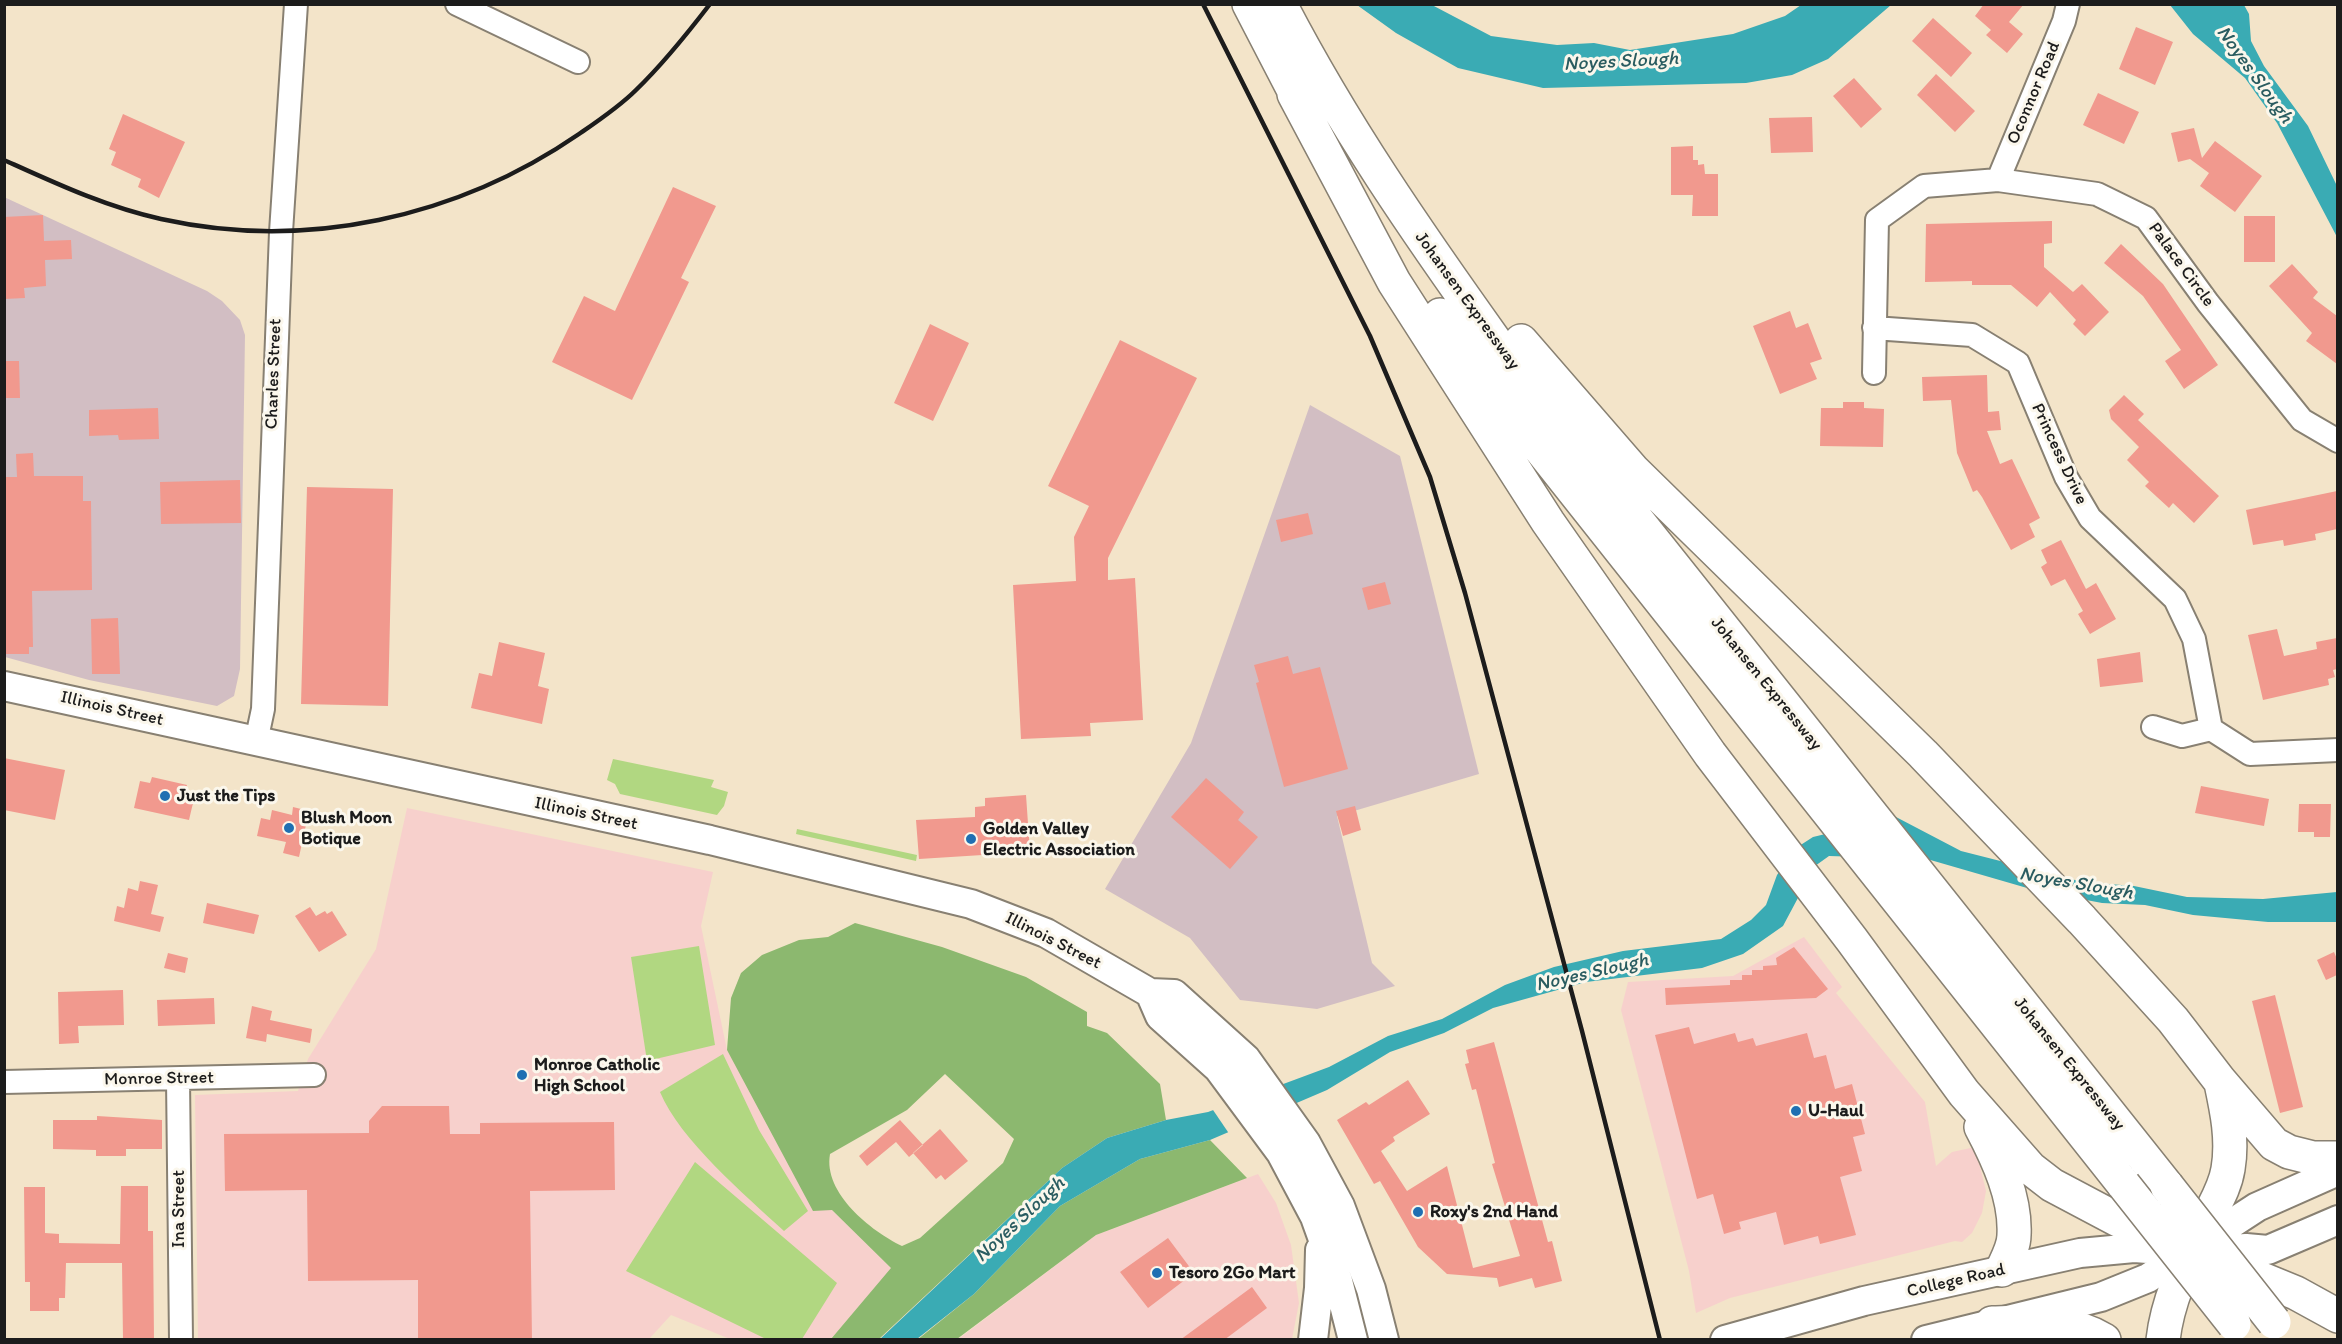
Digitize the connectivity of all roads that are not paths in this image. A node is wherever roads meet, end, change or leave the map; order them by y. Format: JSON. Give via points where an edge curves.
{"nodes":[{"id":1,"x":296,"y":4,"type":"edge"},
{"id":2,"x":457,"y":4,"type":"edge"},
{"id":3,"x":1249,"y":4,"type":"edge"},
{"id":4,"x":1280,"y":4,"type":"edge"},
{"id":5,"x":2068,"y":4,"type":"edge"},
{"id":6,"x":578,"y":62,"type":"dead end"},
{"id":7,"x":1294,"y":94,"type":"junction"},
{"id":8,"x":1998,"y":180,"type":"junction"},
{"id":9,"x":1415,"y":229,"type":"junction"},
{"id":10,"x":1874,"y":328,"type":"junction"},
{"id":11,"x":1874,"y":373,"type":"dead end"},
{"id":12,"x":2337,"y":441,"type":"edge"},
{"id":13,"x":4,"y":686,"type":"edge"},
{"id":14,"x":2153,"y":727,"type":"dead end"},
{"id":15,"x":2211,"y":729,"type":"junction"},
{"id":16,"x":256,"y":742,"type":"junction"},
{"id":17,"x":2337,"y":750,"type":"edge"},
{"id":18,"x":1150,"y":993,"type":"junction"},
{"id":19,"x":314,"y":1075,"type":"dead end"},
{"id":20,"x":178,"y":1079,"type":"junction"},
{"id":21,"x":2220,"y":1081,"type":"junction"},
{"id":22,"x":4,"y":1082,"type":"edge"},
{"id":23,"x":1964,"y":1093,"type":"junction"},
{"id":24,"x":1293,"y":1148,"type":"junction"},
{"id":25,"x":2337,"y":1158,"type":"edge"},
{"id":26,"x":2337,"y":1171,"type":"edge"},
{"id":27,"x":2337,"y":1220,"type":"edge"},
{"id":28,"x":1320,"y":1230,"type":"junction"},
{"id":29,"x":2191,"y":1252,"type":"junction"},
{"id":30,"x":2002,"y":1270,"type":"junction"},
{"id":31,"x":1371,"y":1289,"type":"junction"},
{"id":32,"x":2337,"y":1316,"type":"edge"},
{"id":33,"x":1992,"y":1323,"type":"junction"},
{"id":34,"x":2281,"y":1331,"type":"edge"},
{"id":35,"x":2240,"y":1332,"type":"edge"},
{"id":36,"x":180,"y":1340,"type":"edge"},
{"id":37,"x":1313,"y":1340,"type":"edge"},
{"id":38,"x":1353,"y":1340,"type":"edge"},
{"id":39,"x":1384,"y":1340,"type":"edge"},
{"id":40,"x":1407,"y":1340,"type":"edge"},
{"id":41,"x":1725,"y":1340,"type":"edge"},
{"id":42,"x":1926,"y":1340,"type":"edge"},
{"id":43,"x":2104,"y":1340,"type":"edge"},
{"id":44,"x":2163,"y":1340,"type":"edge"}],
"edges":[{"from":1,"to":16,"type":"street","name":"Charles Street","via":[[280,232],[263,709]]},
{"from":2,"to":6,"type":"street"},
{"from":3,"to":7,"type":"highway","name":"Johansen Expressway"},
{"from":4,"to":9,"type":"highway","name":"Johansen Expressway","via":[[1323,86]]},
{"from":5,"to":8,"type":"street","name":"Oconnor Road"},
{"from":7,"to":23,"type":"highway","via":[[1394,282],[1548,522],[1710,754]]},
{"from":7,"to":35,"type":"highway","name":"Johansen Expressway","bridge":true,"via":[[1385,239],[1519,422]]},
{"from":8,"to":10,"type":"street","name":"Palace Circle","via":[[1924,186],[1877,220]]},
{"from":8,"to":12,"type":"street","name":"Palace Circle","via":[[2097,194],[2146,218],[2302,420]]},
{"from":9,"to":21,"type":"highway","via":[[1512,331],[1633,470],[2003,836],[2173,1020]]},
{"from":9,"to":34,"type":"highway","name":"Johansen Expressway","bridge":true,"via":[[1497,344],[1585,457]]},
{"from":10,"to":11,"type":"street"},
{"from":10,"to":15,"type":"street","name":"Princess Drive","via":[[1972,335],[2018,363],[2066,477],[2090,518],[2175,599],[2194,639]]},
{"from":13,"to":16,"type":"main road","name":"Illinois Street"},
{"from":14,"to":15,"type":"street","via":[[2182,736]]},
{"from":15,"to":17,"type":"street","via":[[2250,754]]},
{"from":16,"to":18,"type":"main road","name":"Illinois Street","via":[[710,840],[971,904],[1046,933]]},
{"from":18,"to":24,"type":"main road","name":"Illinois Street","via":[[1160,1017],[1218,1068]]},
{"from":18,"to":24,"type":"main road","name":"Illinois Street","via":[[1174,994],[1246,1059]]},
{"from":19,"to":20,"type":"street","name":"Monroe Street"},
{"from":20,"to":22,"type":"street","name":"Monroe Street"},
{"from":20,"to":36,"type":"street","name":"Ina Street"},
{"from":21,"to":25,"type":"highway","via":[[2274,1143],[2289,1152],[2313,1158]]},
{"from":21,"to":29,"type":"highway","via":[[2229,1124],[2228,1169],[2222,1191]]},
{"from":23,"to":29,"type":"highway","via":[[2030,1168],[2052,1185]]},
{"from":23,"to":30,"type":"highway","via":[[1989,1142],[2012,1212],[2014,1236]]},
{"from":24,"to":28,"type":"main road","name":"Illinois Street"},
{"from":24,"to":31,"type":"main road","name":"Illinois Street","via":[[1340,1206]]},
{"from":26,"to":29,"type":"main road","name":"College Road","via":[[2257,1207]]},
{"from":27,"to":29,"type":"main road","name":"College Road","via":[[2268,1250]]},
{"from":28,"to":37,"type":"main road"},
{"from":28,"to":38,"type":"main road","name":"Illinois Street"},
{"from":29,"to":30,"type":"main road","name":"College Road","via":[[2107,1249]]},
{"from":29,"to":32,"type":"highway","via":[[2264,1279]]},
{"from":29,"to":33,"type":"main road","name":"College Road","via":[[2128,1288]]},
{"from":29,"to":44,"type":"highway","via":[[2170,1304]]},
{"from":30,"to":41,"type":"main road","name":"College Road","via":[[1864,1301]]},
{"from":31,"to":39,"type":"main road","name":"Illinois Street"},
{"from":31,"to":40,"type":"main road"},
{"from":33,"to":42,"type":"main road","name":"College Road"},
{"from":33,"to":43,"type":"highway","via":[[2058,1323]]}]}
